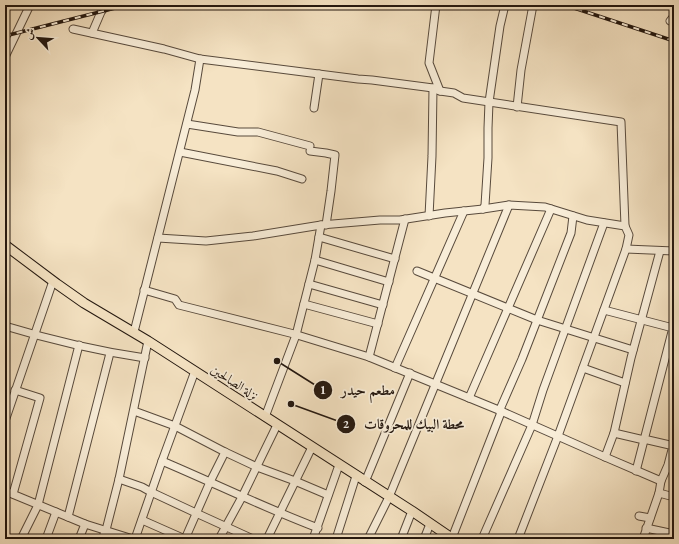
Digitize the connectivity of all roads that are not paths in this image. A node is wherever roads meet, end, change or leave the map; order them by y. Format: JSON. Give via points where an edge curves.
{"nodes":[{"id":1,"x":30,"y":5,"type":"edge"},
{"id":2,"x":96,"y":5,"type":"edge"},
{"id":3,"x":112,"y":5,"type":"edge"},
{"id":4,"x":436,"y":5,"type":"edge"},
{"id":5,"x":505,"y":5,"type":"edge"},
{"id":6,"x":533,"y":5,"type":"edge"},
{"id":7,"x":104,"y":8,"type":"junction"},
{"id":8,"x":73,"y":29,"type":"dead end"},
{"id":9,"x":92,"y":33,"type":"junction"},
{"id":10,"x":5,"y":57,"type":"edge"},
{"id":11,"x":200,"y":59,"type":"junction"},
{"id":12,"x":319,"y":74,"type":"junction"},
{"id":13,"x":437,"y":89,"type":"junction"},
{"id":14,"x":489,"y":102,"type":"junction"},
{"id":15,"x":517,"y":107,"type":"junction"},
{"id":16,"x":314,"y":108,"type":"dead end"},
{"id":17,"x":187,"y":124,"type":"junction"},
{"id":18,"x":180,"y":152,"type":"junction"},
{"id":19,"x":302,"y":179,"type":"dead end"},
{"id":20,"x":510,"y":205,"type":"junction"},
{"id":21,"x":483,"y":209,"type":"junction"},
{"id":22,"x":551,"y":209,"type":"junction"},
{"id":23,"x":464,"y":211,"type":"junction"},
{"id":24,"x":429,"y":216,"type":"junction"},
{"id":25,"x":573,"y":216,"type":"junction"},
{"id":26,"x":405,"y":219,"type":"junction"},
{"id":27,"x":604,"y":223,"type":"junction"},
{"id":28,"x":324,"y":225,"type":"junction"},
{"id":29,"x":625,"y":226,"type":"junction"},
{"id":30,"x":319,"y":237,"type":"junction"},
{"id":31,"x":158,"y":238,"type":"junction"},
{"id":32,"x":5,"y":245,"type":"edge"},
{"id":33,"x":626,"y":249,"type":"junction"},
{"id":34,"x":660,"y":251,"type":"junction"},
{"id":35,"x":674,"y":251,"type":"edge"},
{"id":36,"x":395,"y":259,"type":"junction"},
{"id":37,"x":315,"y":260,"type":"junction"},
{"id":38,"x":417,"y":271,"type":"dead end"},
{"id":39,"x":435,"y":278,"type":"junction"},
{"id":40,"x":52,"y":281,"type":"junction"},
{"id":41,"x":389,"y":282,"type":"junction"},
{"id":42,"x":309,"y":284,"type":"junction"},
{"id":43,"x":144,"y":290,"type":"junction"},
{"id":44,"x":472,"y":294,"type":"junction"},
{"id":45,"x":304,"y":304,"type":"junction"},
{"id":46,"x":383,"y":305,"type":"junction"},
{"id":47,"x":508,"y":308,"type":"junction"},
{"id":48,"x":604,"y":310,"type":"junction"},
{"id":49,"x":641,"y":319,"type":"junction"},
{"id":50,"x":537,"y":320,"type":"junction"},
{"id":51,"x":378,"y":324,"type":"junction"},
{"id":52,"x":5,"y":326,"type":"edge"},
{"id":53,"x":565,"y":329,"type":"junction"},
{"id":54,"x":673,"y":330,"type":"edge"},
{"id":55,"x":134,"y":332,"type":"junction"},
{"id":56,"x":296,"y":334,"type":"junction"},
{"id":57,"x":34,"y":335,"type":"junction"},
{"id":58,"x":594,"y":338,"type":"junction"},
{"id":59,"x":148,"y":341,"type":"junction"},
{"id":60,"x":79,"y":346,"type":"junction"},
{"id":61,"x":633,"y":350,"type":"junction"},
{"id":62,"x":110,"y":353,"type":"junction"},
{"id":63,"x":369,"y":357,"type":"junction"},
{"id":64,"x":145,"y":358,"type":"junction"},
{"id":65,"x":395,"y":368,"type":"junction"},
{"id":66,"x":583,"y":368,"type":"junction"},
{"id":67,"x":194,"y":371,"type":"junction"},
{"id":68,"x":410,"y":374,"type":"junction"},
{"id":69,"x":625,"y":383,"type":"junction"},
{"id":70,"x":436,"y":384,"type":"junction"},
{"id":71,"x":16,"y":390,"type":"junction"},
{"id":72,"x":469,"y":398,"type":"junction"},
{"id":73,"x":134,"y":411,"type":"junction"},
{"id":74,"x":501,"y":411,"type":"junction"},
{"id":75,"x":265,"y":417,"type":"junction"},
{"id":76,"x":5,"y":421,"type":"edge"},
{"id":77,"x":277,"y":425,"type":"junction"},
{"id":78,"x":532,"y":425,"type":"junction"},
{"id":79,"x":175,"y":426,"type":"junction"},
{"id":80,"x":614,"y":433,"type":"junction"},
{"id":81,"x":558,"y":436,"type":"junction"},
{"id":82,"x":644,"y":440,"type":"junction"},
{"id":83,"x":312,"y":446,"type":"junction"},
{"id":84,"x":673,"y":446,"type":"edge"},
{"id":85,"x":225,"y":452,"type":"junction"},
{"id":86,"x":605,"y":457,"type":"junction"},
{"id":87,"x":162,"y":461,"type":"junction"},
{"id":88,"x":339,"y":465,"type":"junction"},
{"id":89,"x":671,"y":465,"type":"edge"},
{"id":90,"x":257,"y":467,"type":"junction"},
{"id":91,"x":636,"y":471,"type":"junction"},
{"id":92,"x":356,"y":476,"type":"junction"},
{"id":93,"x":119,"y":479,"type":"junction"},
{"id":94,"x":295,"y":481,"type":"junction"},
{"id":95,"x":661,"y":481,"type":"junction"},
{"id":96,"x":210,"y":482,"type":"junction"},
{"id":97,"x":365,"y":482,"type":"junction"},
{"id":98,"x":5,"y":491,"type":"edge"},
{"id":99,"x":151,"y":492,"type":"junction"},
{"id":100,"x":658,"y":493,"type":"junction"},
{"id":101,"x":13,"y":494,"type":"junction"},
{"id":102,"x":328,"y":495,"type":"junction"},
{"id":103,"x":242,"y":497,"type":"junction"},
{"id":104,"x":389,"y":497,"type":"junction"},
{"id":105,"x":674,"y":497,"type":"edge"},
{"id":106,"x":38,"y":505,"type":"junction"},
{"id":107,"x":412,"y":511,"type":"junction"},
{"id":108,"x":56,"y":512,"type":"junction"},
{"id":109,"x":196,"y":514,"type":"junction"},
{"id":110,"x":280,"y":514,"type":"junction"},
{"id":111,"x":639,"y":516,"type":"dead end"},
{"id":112,"x":68,"y":517,"type":"junction"},
{"id":113,"x":650,"y":518,"type":"junction"},
{"id":114,"x":142,"y":520,"type":"junction"},
{"id":115,"x":85,"y":524,"type":"junction"},
{"id":116,"x":430,"y":524,"type":"junction"},
{"id":117,"x":226,"y":526,"type":"junction"},
{"id":118,"x":318,"y":528,"type":"junction"},
{"id":119,"x":646,"y":528,"type":"junction"},
{"id":120,"x":106,"y":530,"type":"junction"},
{"id":121,"x":674,"y":534,"type":"edge"},
{"id":122,"x":20,"y":539,"type":"edge"},
{"id":123,"x":46,"y":539,"type":"edge"},
{"id":124,"x":79,"y":539,"type":"edge"},
{"id":125,"x":102,"y":539,"type":"edge"},
{"id":126,"x":134,"y":539,"type":"edge"},
{"id":127,"x":185,"y":539,"type":"edge"},
{"id":128,"x":220,"y":539,"type":"edge"},
{"id":129,"x":253,"y":539,"type":"edge"},
{"id":130,"x":267,"y":539,"type":"edge"},
{"id":131,"x":313,"y":539,"type":"edge"},
{"id":132,"x":336,"y":539,"type":"edge"},
{"id":133,"x":368,"y":539,"type":"edge"},
{"id":134,"x":401,"y":539,"type":"edge"},
{"id":135,"x":424,"y":539,"type":"edge"},
{"id":136,"x":453,"y":539,"type":"edge"},
{"id":137,"x":482,"y":539,"type":"edge"},
{"id":138,"x":518,"y":539,"type":"edge"},
{"id":139,"x":643,"y":539,"type":"edge"}],
"edges":[{"from":1,"to":10,"type":"street"},
{"from":2,"to":7,"type":"street"},
{"from":3,"to":7,"type":"street"},
{"from":4,"to":13,"type":"street","via":[[428,63]]},
{"from":5,"to":14,"type":"street"},
{"from":6,"to":15,"type":"street"},
{"from":7,"to":9,"type":"street"},
{"from":8,"to":9,"type":"street"},
{"from":9,"to":11,"type":"street","via":[[164,48]]},
{"from":11,"to":12,"type":"street"},
{"from":11,"to":17,"type":"street"},
{"from":12,"to":13,"type":"street"},
{"from":12,"to":16,"type":"street"},
{"from":13,"to":14,"type":"street","via":[[463,98]]},
{"from":13,"to":24,"type":"street"},
{"from":14,"to":15,"type":"street"},
{"from":14,"to":21,"type":"street","via":[[488,174]]},
{"from":15,"to":29,"type":"street","via":[[621,122]]},
{"from":17,"to":18,"type":"street"},
{"from":17,"to":28,"type":"street","via":[[238,132],[258,132],[335,155]]},
{"from":18,"to":19,"type":"street"},
{"from":18,"to":31,"type":"street"},
{"from":20,"to":21,"type":"street"},
{"from":20,"to":22,"type":"street"},
{"from":20,"to":44,"type":"street"},
{"from":21,"to":23,"type":"street"},
{"from":22,"to":25,"type":"street"},
{"from":22,"to":47,"type":"street"},
{"from":23,"to":24,"type":"street"},
{"from":23,"to":39,"type":"street"},
{"from":24,"to":26,"type":"street"},
{"from":25,"to":27,"type":"street"},
{"from":25,"to":50,"type":"street","via":[[571,233]]},
{"from":26,"to":28,"type":"street"},
{"from":26,"to":36,"type":"street"},
{"from":27,"to":29,"type":"street"},
{"from":27,"to":53,"type":"street"},
{"from":28,"to":30,"type":"street"},
{"from":28,"to":31,"type":"street","via":[[206,241]]},
{"from":29,"to":33,"type":"street","via":[[629,234]]},
{"from":30,"to":36,"type":"street"},
{"from":30,"to":37,"type":"street"},
{"from":31,"to":43,"type":"street"},
{"from":32,"to":40,"type":"main road","name":"نزلة الصالحين"},
{"from":33,"to":34,"type":"street"},
{"from":33,"to":48,"type":"street"},
{"from":34,"to":35,"type":"street"},
{"from":34,"to":49,"type":"street"},
{"from":36,"to":41,"type":"street"},
{"from":37,"to":41,"type":"street"},
{"from":37,"to":42,"type":"street"},
{"from":38,"to":39,"type":"street"},
{"from":39,"to":44,"type":"street"},
{"from":39,"to":65,"type":"street"},
{"from":40,"to":55,"type":"main road","name":"نزلة الصالحين"},
{"from":40,"to":57,"type":"street"},
{"from":41,"to":46,"type":"street"},
{"from":42,"to":45,"type":"street"},
{"from":42,"to":46,"type":"street"},
{"from":43,"to":55,"type":"street"},
{"from":43,"to":56,"type":"street","via":[[175,299],[180,305]]},
{"from":44,"to":47,"type":"street"},
{"from":44,"to":70,"type":"street"},
{"from":45,"to":51,"type":"street"},
{"from":45,"to":56,"type":"street"},
{"from":46,"to":51,"type":"street"},
{"from":47,"to":50,"type":"street"},
{"from":47,"to":72,"type":"street"},
{"from":48,"to":49,"type":"street"},
{"from":48,"to":58,"type":"street"},
{"from":49,"to":54,"type":"street"},
{"from":49,"to":61,"type":"street"},
{"from":50,"to":53,"type":"street"},
{"from":50,"to":74,"type":"street"},
{"from":51,"to":63,"type":"street"},
{"from":52,"to":57,"type":"street"},
{"from":53,"to":58,"type":"street"},
{"from":53,"to":78,"type":"street"},
{"from":54,"to":82,"type":"street"},
{"from":55,"to":59,"type":"main road","name":"نزلة الصالحين"},
{"from":56,"to":63,"type":"street"},
{"from":56,"to":75,"type":"street"},
{"from":57,"to":60,"type":"street"},
{"from":57,"to":71,"type":"street"},
{"from":58,"to":61,"type":"street"},
{"from":58,"to":66,"type":"street"},
{"from":59,"to":64,"type":"street"},
{"from":59,"to":67,"type":"main road","name":"نزلة الصالحين"},
{"from":60,"to":62,"type":"street"},
{"from":60,"to":106,"type":"street"},
{"from":61,"to":69,"type":"street"},
{"from":62,"to":64,"type":"street"},
{"from":62,"to":112,"type":"street"},
{"from":63,"to":65,"type":"street"},
{"from":64,"to":73,"type":"street"},
{"from":65,"to":68,"type":"street"},
{"from":66,"to":69,"type":"street"},
{"from":66,"to":81,"type":"street"},
{"from":67,"to":75,"type":"main road","name":"نزلة الصالحين"},
{"from":67,"to":79,"type":"street"},
{"from":68,"to":70,"type":"street"},
{"from":68,"to":97,"type":"street"},
{"from":69,"to":80,"type":"street"},
{"from":70,"to":72,"type":"street"},
{"from":70,"to":104,"type":"street"},
{"from":71,"to":76,"type":"street"},
{"from":71,"to":101,"type":"street","via":[[40,398]]},
{"from":72,"to":74,"type":"street"},
{"from":73,"to":79,"type":"street"},
{"from":73,"to":93,"type":"street"},
{"from":74,"to":78,"type":"street"},
{"from":74,"to":136,"type":"street"},
{"from":75,"to":77,"type":"main road","name":"نزلة الصالحين"},
{"from":77,"to":83,"type":"main road","name":"نزلة الصالحين"},
{"from":77,"to":90,"type":"street"},
{"from":78,"to":81,"type":"street"},
{"from":78,"to":137,"type":"street"},
{"from":79,"to":85,"type":"street"},
{"from":79,"to":87,"type":"street"},
{"from":80,"to":82,"type":"street"},
{"from":80,"to":86,"type":"street"},
{"from":81,"to":86,"type":"street"},
{"from":81,"to":138,"type":"street"},
{"from":82,"to":84,"type":"street"},
{"from":82,"to":91,"type":"street"},
{"from":83,"to":88,"type":"main road","name":"نزلة الصالحين"},
{"from":83,"to":94,"type":"street"},
{"from":84,"to":89,"type":"street"},
{"from":85,"to":90,"type":"street"},
{"from":85,"to":96,"type":"street"},
{"from":86,"to":91,"type":"street"},
{"from":87,"to":96,"type":"street"},
{"from":87,"to":99,"type":"street"},
{"from":88,"to":92,"type":"main road","name":"نزلة الصالحين"},
{"from":88,"to":102,"type":"street"},
{"from":89,"to":95,"type":"street"},
{"from":90,"to":94,"type":"street"},
{"from":90,"to":103,"type":"street"},
{"from":91,"to":95,"type":"street"},
{"from":92,"to":97,"type":"main road","name":"نزلة الصالحين"},
{"from":92,"to":132,"type":"street"},
{"from":93,"to":99,"type":"street"},
{"from":93,"to":120,"type":"street"},
{"from":94,"to":102,"type":"street"},
{"from":94,"to":110,"type":"street"},
{"from":95,"to":100,"type":"street"},
{"from":96,"to":103,"type":"street"},
{"from":96,"to":109,"type":"street"},
{"from":97,"to":104,"type":"main road","name":"نزلة الصالحين"},
{"from":98,"to":101,"type":"street"},
{"from":99,"to":109,"type":"street"},
{"from":99,"to":114,"type":"street"},
{"from":100,"to":105,"type":"street"},
{"from":100,"to":113,"type":"street"},
{"from":101,"to":106,"type":"street"},
{"from":102,"to":118,"type":"street"},
{"from":103,"to":110,"type":"street"},
{"from":103,"to":117,"type":"street"},
{"from":104,"to":107,"type":"main road","name":"نزلة الصالحين"},
{"from":104,"to":133,"type":"street"},
{"from":106,"to":108,"type":"street"},
{"from":106,"to":122,"type":"street"},
{"from":107,"to":116,"type":"main road","name":"نزلة الصالحين"},
{"from":107,"to":134,"type":"street"},
{"from":108,"to":112,"type":"street"},
{"from":108,"to":123,"type":"street"},
{"from":109,"to":117,"type":"street"},
{"from":109,"to":127,"type":"street"},
{"from":110,"to":118,"type":"street"},
{"from":110,"to":130,"type":"street"},
{"from":111,"to":113,"type":"street"},
{"from":112,"to":115,"type":"street"},
{"from":113,"to":119,"type":"street"},
{"from":114,"to":126,"type":"street"},
{"from":114,"to":127,"type":"street"},
{"from":115,"to":120,"type":"street"},
{"from":115,"to":124,"type":"street"},
{"from":116,"to":135,"type":"street"},
{"from":116,"to":136,"type":"main road","name":"نزلة الصالحين"},
{"from":117,"to":128,"type":"street"},
{"from":117,"to":129,"type":"street"},
{"from":118,"to":131,"type":"street"},
{"from":119,"to":121,"type":"street"},
{"from":119,"to":139,"type":"street"},
{"from":120,"to":125,"type":"street"},
{"from":120,"to":126,"type":"street"}]}
